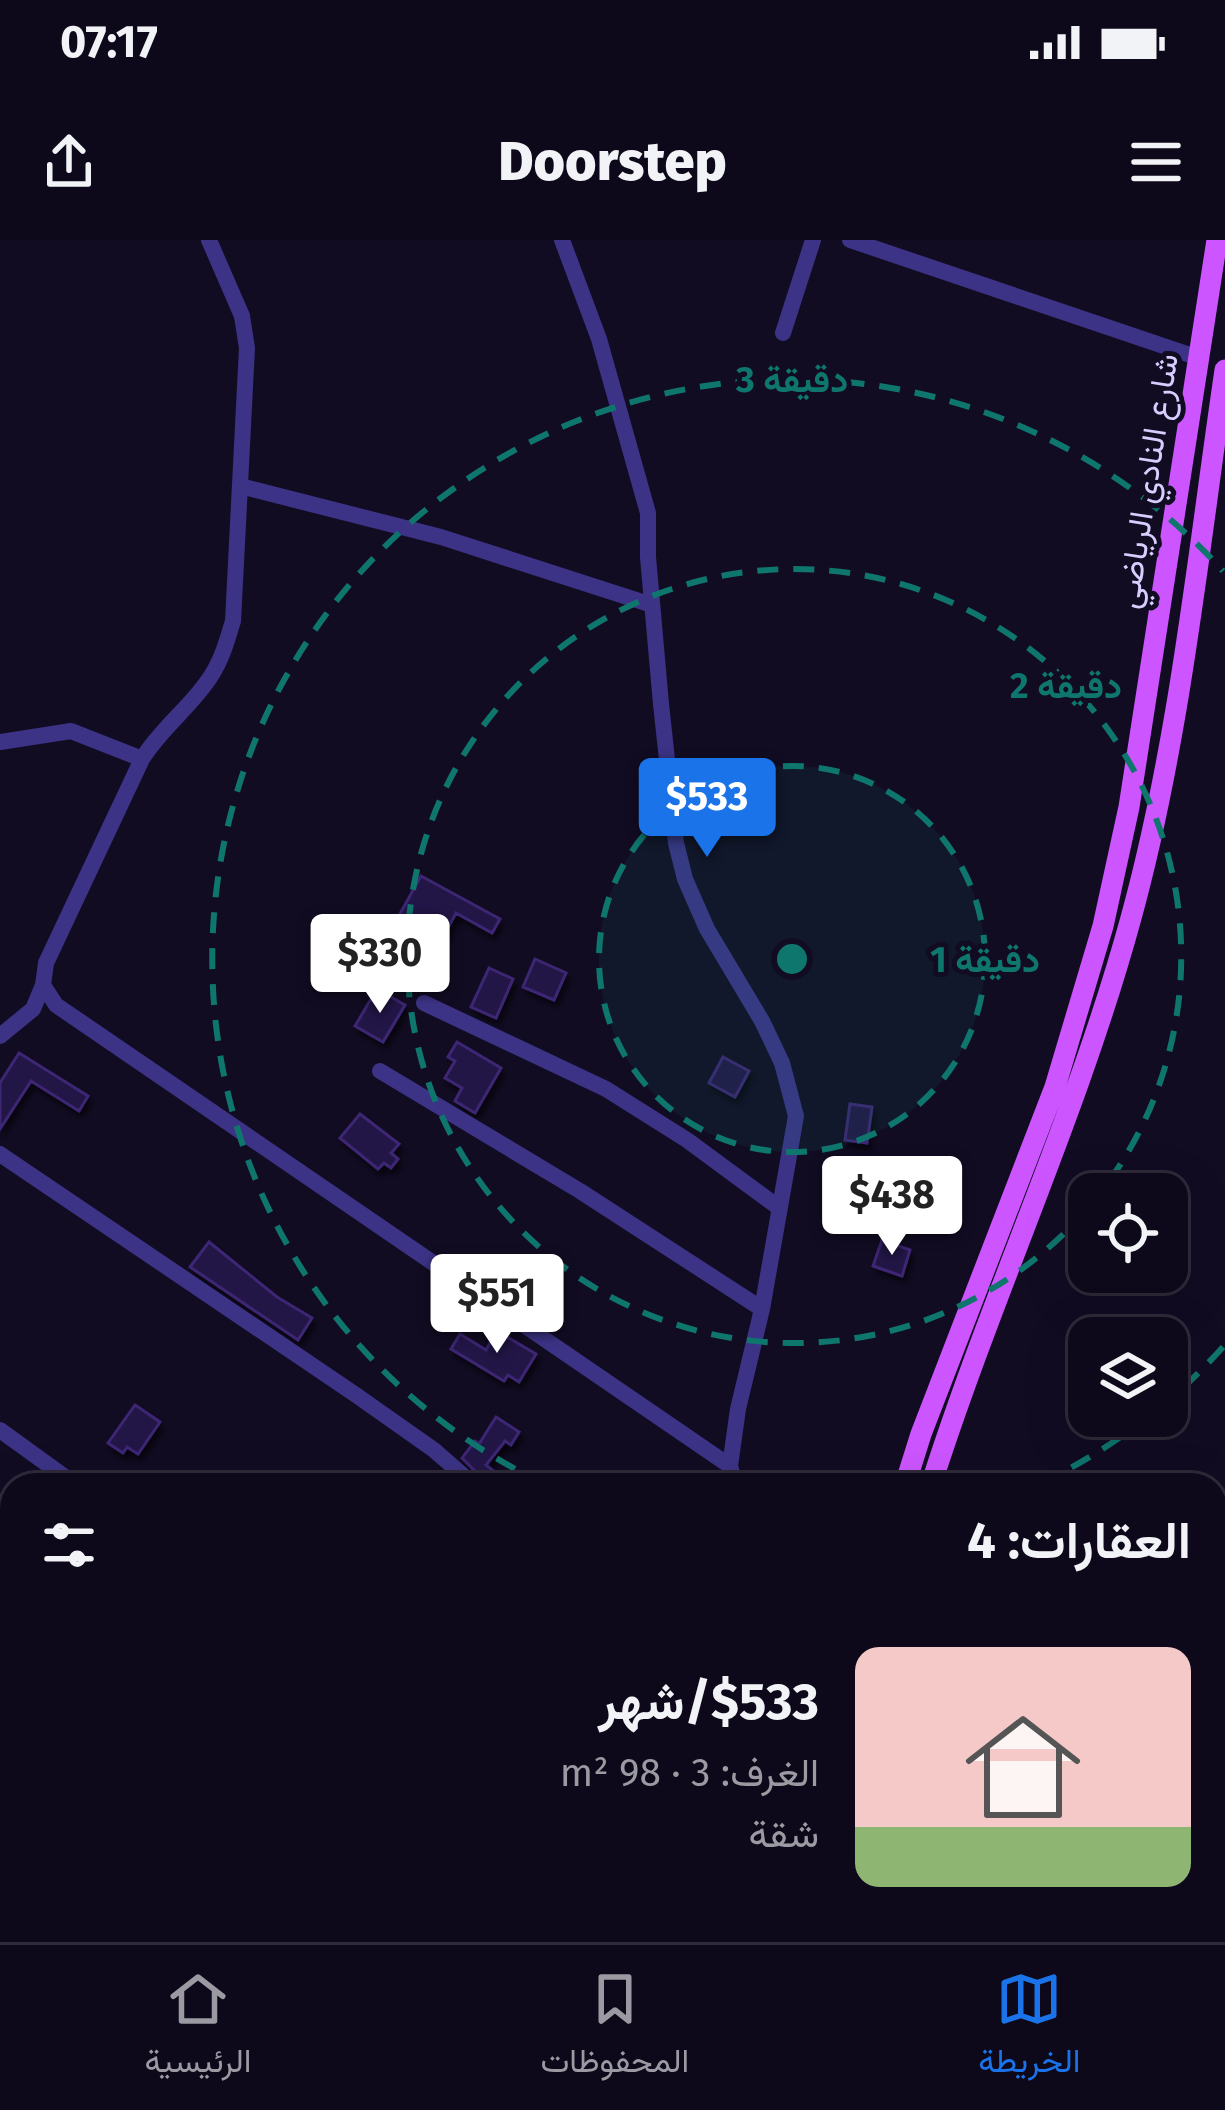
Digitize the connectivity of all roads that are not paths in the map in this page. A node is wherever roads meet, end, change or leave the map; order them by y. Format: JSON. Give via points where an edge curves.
{"nodes":[{"id":1,"x":208,"y":240,"type":"edge"},
{"id":2,"x":562,"y":240,"type":"edge"},
{"id":3,"x":813,"y":240,"type":"edge"},
{"id":4,"x":850,"y":240,"type":"edge"},
{"id":5,"x":1217,"y":240,"type":"edge"},
{"id":6,"x":784,"y":333,"type":"dead end"},
{"id":7,"x":1198,"y":364,"type":"junction"},
{"id":8,"x":1225,"y":371,"type":"edge"},
{"id":9,"x":241,"y":486,"type":"junction"},
{"id":10,"x":652,"y":605,"type":"junction"},
{"id":11,"x":1160,"y":610,"type":"junction"},
{"id":12,"x":1190,"y":611,"type":"junction"},
{"id":13,"x":0,"y":742,"type":"edge"},
{"id":14,"x":142,"y":759,"type":"junction"},
{"id":15,"x":44,"y":985,"type":"junction"},
{"id":16,"x":424,"y":1003,"type":"dead end"},
{"id":17,"x":0,"y":1036,"type":"edge"},
{"id":18,"x":380,"y":1071,"type":"dead end"},
{"id":19,"x":0,"y":1154,"type":"edge"},
{"id":20,"x":778,"y":1207,"type":"junction"},
{"id":21,"x":762,"y":1309,"type":"junction"},
{"id":22,"x":938,"y":1389,"type":"junction"},
{"id":23,"x":961,"y":1398,"type":"junction"},
{"id":24,"x":0,"y":1430,"type":"edge"},
{"id":25,"x":730,"y":1466,"type":"junction"},
{"id":26,"x":59,"y":1473,"type":"edge"},
{"id":27,"x":460,"y":1473,"type":"edge"},
{"id":28,"x":732,"y":1473,"type":"edge"},
{"id":29,"x":909,"y":1473,"type":"edge"},
{"id":30,"x":935,"y":1473,"type":"edge"}],
"edges":[{"from":1,"to":9,"type":"street","via":[[242,316],[247,349]]},
{"from":2,"to":10,"type":"street","via":[[648,513]]},
{"from":3,"to":6,"type":"street"},
{"from":4,"to":7,"type":"street"},
{"from":5,"to":7,"type":"main road","name":"شارع النادي الرياضي"},
{"from":7,"to":8,"type":"main road"},
{"from":7,"to":11,"type":"main road","name":"شارع النادي الرياضي"},
{"from":8,"to":12,"type":"main road","name":"شارع النادي الرياضي"},
{"from":9,"to":10,"type":"street","via":[[441,537]]},
{"from":9,"to":14,"type":"street","via":[[224,652]]},
{"from":10,"to":20,"type":"street","via":[[685,879],[762,1021],[796,1116]]},
{"from":11,"to":12,"type":"main road"},
{"from":11,"to":22,"type":"main road","name":"شارع النادي الرياضي","via":[[1129,807],[1088,984]]},
{"from":12,"to":23,"type":"main road","name":"شارع النادي الرياضي","via":[[1167,767],[1121,955],[1079,1089]]},
{"from":13,"to":14,"type":"street","via":[[71,731]]},
{"from":14,"to":15,"type":"street","via":[[46,963]]},
{"from":15,"to":17,"type":"street","via":[[33,1009]]},
{"from":15,"to":25,"type":"street","via":[[56,1004]]},
{"from":16,"to":20,"type":"street","via":[[606,1089]]},
{"from":18,"to":21,"type":"street"},
{"from":19,"to":27,"type":"street"},
{"from":20,"to":21,"type":"street"},
{"from":21,"to":25,"type":"street"},
{"from":22,"to":23,"type":"main road"},
{"from":22,"to":29,"type":"main road","name":"شارع النادي الرياضي"},
{"from":23,"to":30,"type":"main road","name":"شارع النادي الرياضي"},
{"from":24,"to":26,"type":"street"},
{"from":25,"to":28,"type":"street"}]}
